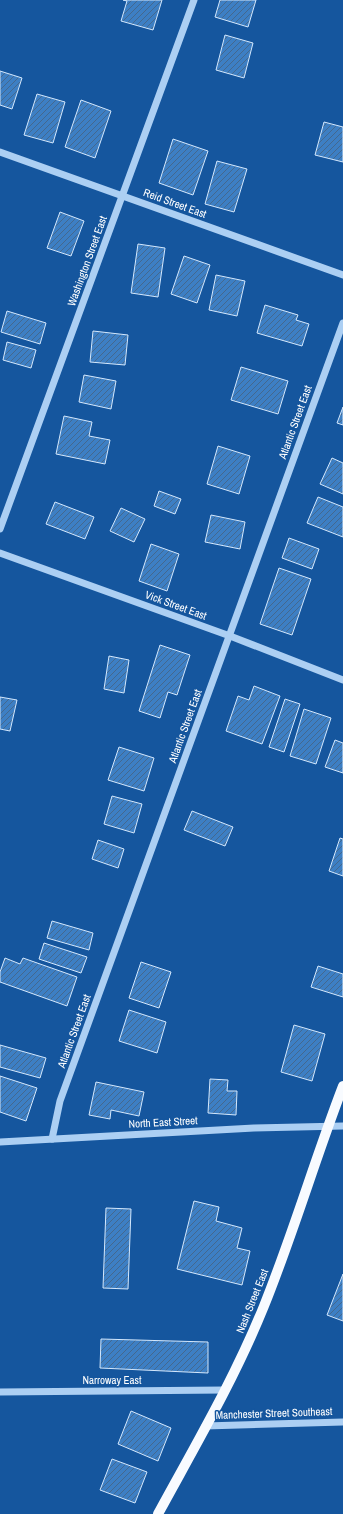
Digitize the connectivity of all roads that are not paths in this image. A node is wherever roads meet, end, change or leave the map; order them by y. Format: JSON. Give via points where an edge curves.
{"nodes":[{"id":1,"x":194,"y":0,"type":"edge"},
{"id":2,"x":0,"y":152,"type":"edge"},
{"id":3,"x":122,"y":196,"type":"junction"},
{"id":4,"x":343,"y":275,"type":"edge"},
{"id":5,"x":343,"y":323,"type":"edge"},
{"id":6,"x":0,"y":529,"type":"edge"},
{"id":7,"x":0,"y":553,"type":"edge"},
{"id":8,"x":230,"y":636,"type":"junction"},
{"id":9,"x":343,"y":680,"type":"edge"},
{"id":10,"x":343,"y":1086,"type":"edge"},
{"id":11,"x":328,"y":1126,"type":"junction"},
{"id":12,"x":343,"y":1126,"type":"edge"},
{"id":13,"x":52,"y":1139,"type":"junction"},
{"id":14,"x":0,"y":1142,"type":"edge"},
{"id":15,"x":224,"y":1390,"type":"junction"},
{"id":16,"x":0,"y":1392,"type":"edge"},
{"id":17,"x":343,"y":1422,"type":"edge"},
{"id":18,"x":205,"y":1426,"type":"junction"},
{"id":19,"x":158,"y":1514,"type":"edge"}],
"edges":[{"from":1,"to":3,"type":"street","name":"Washington Street East"},
{"from":2,"to":3,"type":"street","name":"Reid Street East"},
{"from":3,"to":4,"type":"street","name":"Reid Street East"},
{"from":3,"to":6,"type":"street","name":"Washington Street East"},
{"from":5,"to":8,"type":"street","name":"Atlantic Street East"},
{"from":7,"to":8,"type":"street","name":"Vick Street East"},
{"from":8,"to":9,"type":"street","name":"Vick Street East"},
{"from":8,"to":13,"type":"street","name":"Atlantic Street East","via":[[60,1101]]},
{"from":10,"to":11,"type":"main road","name":"Nash Street East"},
{"from":11,"to":12,"type":"street","name":"North East Street"},
{"from":11,"to":13,"type":"street","name":"North East Street"},
{"from":11,"to":15,"type":"main road","name":"Nash Street East","via":[[264,1307]]},
{"from":13,"to":14,"type":"street","name":"North East Street"},
{"from":15,"to":16,"type":"street","name":"Narroway East"},
{"from":15,"to":18,"type":"main road","name":"Nash Street East"},
{"from":17,"to":18,"type":"street","name":"Manchester Street Southeast"},
{"from":18,"to":19,"type":"main road","name":"Nash Street East"}]}
